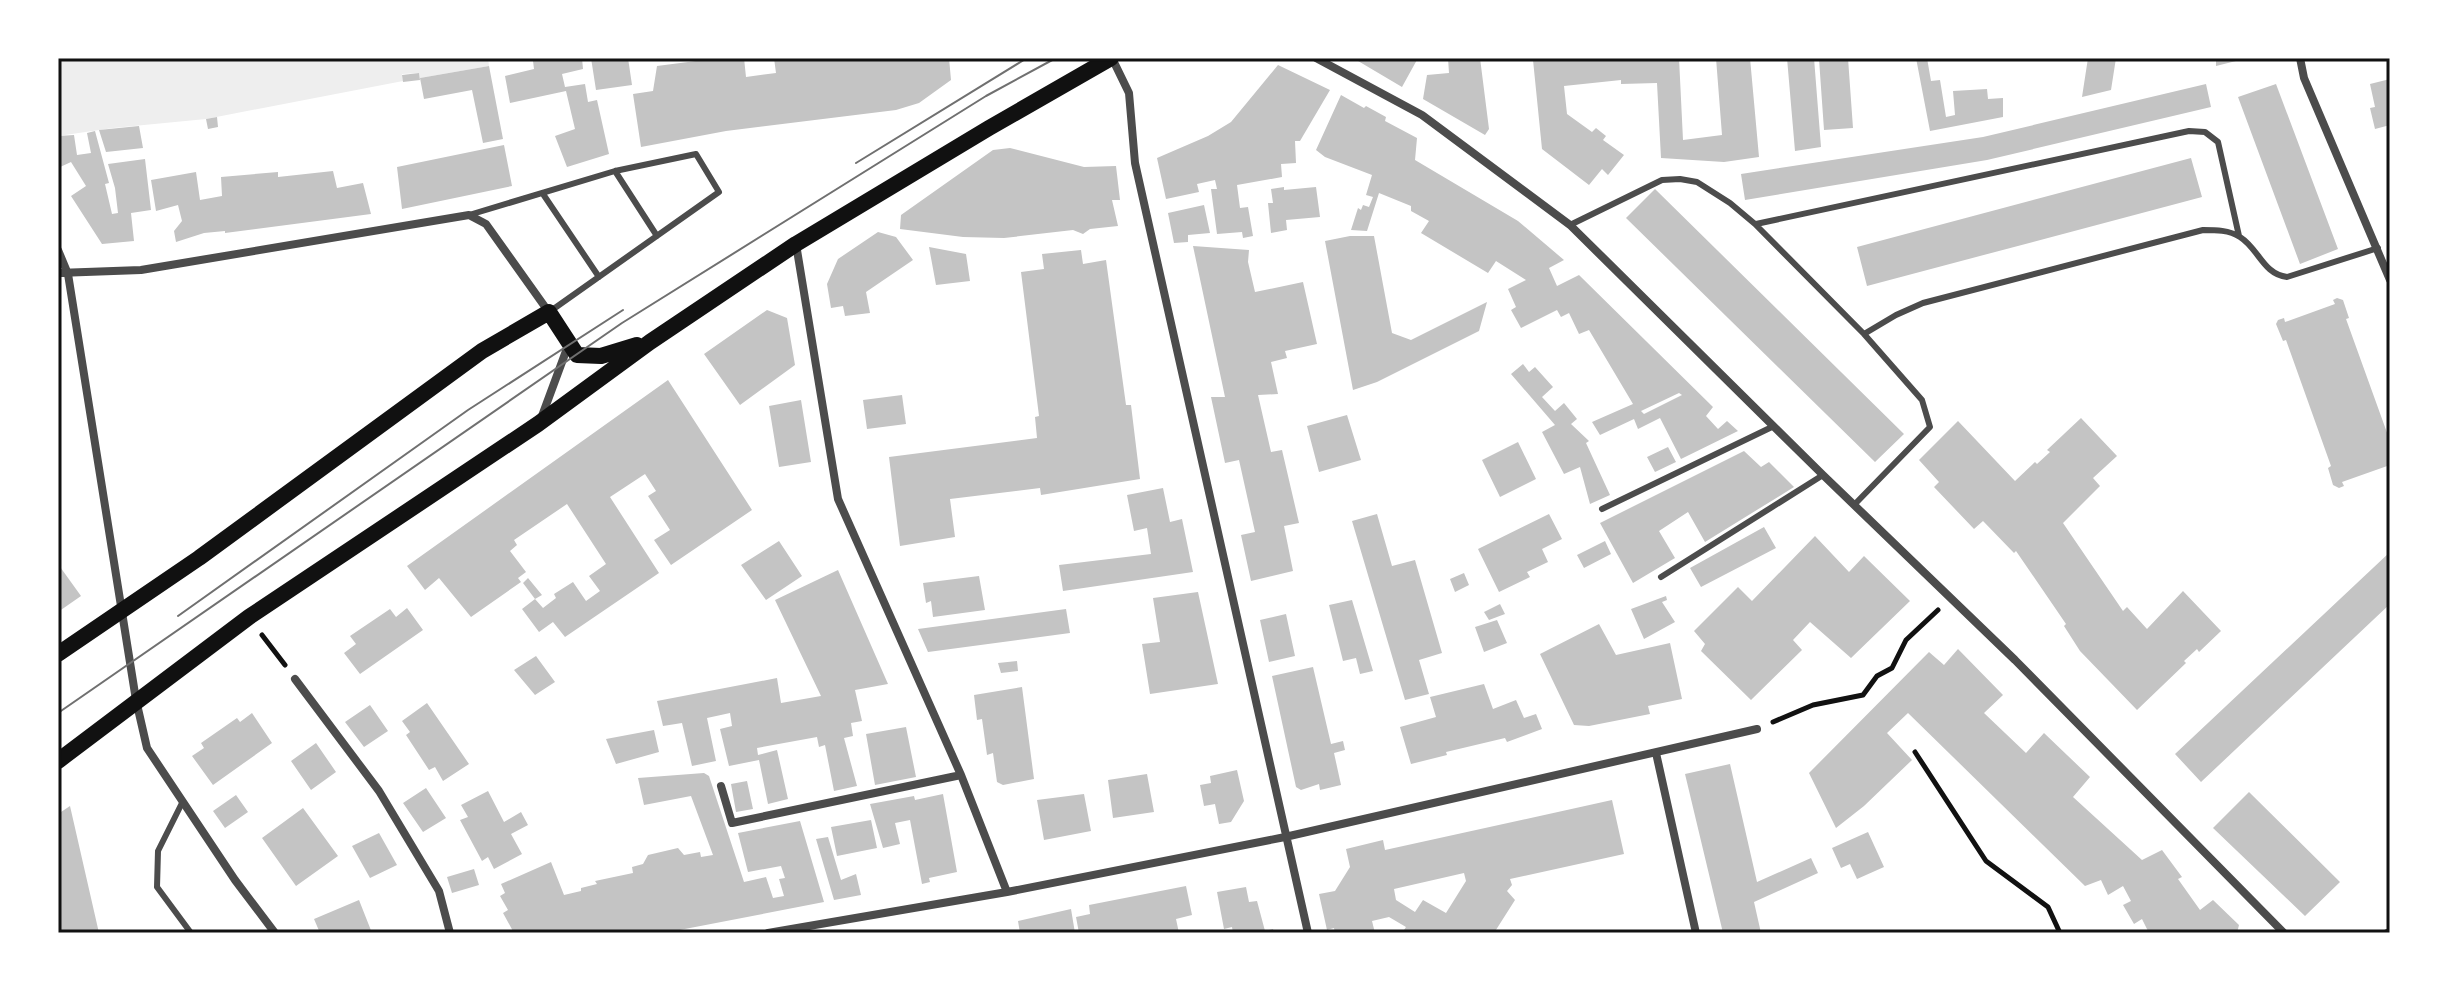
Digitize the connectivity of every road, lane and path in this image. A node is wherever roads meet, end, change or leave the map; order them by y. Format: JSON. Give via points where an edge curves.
{"nodes":[{"id":1,"x":1112,"y":58,"type":"edge"},
{"id":2,"x":1316,"y":58,"type":"edge"},
{"id":3,"x":2300,"y":58,"type":"edge"},
{"id":4,"x":615,"y":171,"type":"junction"},
{"id":5,"x":543,"y":194,"type":"junction"},
{"id":6,"x":469,"y":215,"type":"junction"},
{"id":7,"x":1755,"y":224,"type":"junction"},
{"id":8,"x":1570,"y":225,"type":"junction"},
{"id":9,"x":657,"y":236,"type":"junction"},
{"id":10,"x":2239,"y":236,"type":"junction"},
{"id":11,"x":796,"y":244,"type":"junction"},
{"id":12,"x":2378,"y":248,"type":"junction"},
{"id":13,"x":58,"y":250,"type":"edge"},
{"id":14,"x":63,"y":274,"type":"edge"},
{"id":15,"x":599,"y":277,"type":"junction"},
{"id":16,"x":2390,"y":280,"type":"edge"},
{"id":17,"x":549,"y":312,"type":"junction"},
{"id":18,"x":1864,"y":334,"type":"junction"},
{"id":19,"x":650,"y":342,"type":"junction"},
{"id":20,"x":569,"y":343,"type":"junction"},
{"id":21,"x":538,"y":424,"type":"junction"},
{"id":22,"x":1774,"y":426,"type":"junction"},
{"id":23,"x":1823,"y":475,"type":"junction"},
{"id":24,"x":1854,"y":505,"type":"junction"},
{"id":25,"x":1602,"y":509,"type":"dead end"},
{"id":26,"x":1661,"y":577,"type":"dead end"},
{"id":27,"x":1952,"y":599,"type":"junction"},
{"id":28,"x":122,"y":613,"type":"junction"},
{"id":29,"x":249,"y":617,"type":"junction"},
{"id":30,"x":58,"y":654,"type":"edge"},
{"id":31,"x":295,"y":679,"type":"joint"},
{"id":32,"x":136,"y":700,"type":"junction"},
{"id":33,"x":1757,"y":729,"type":"joint"},
{"id":34,"x":1915,"y":752,"type":"dead end"},
{"id":35,"x":1656,"y":753,"type":"junction"},
{"id":36,"x":58,"y":761,"type":"edge"},
{"id":37,"x":961,"y":775,"type":"junction"},
{"id":38,"x":721,"y":786,"type":"dead end"},
{"id":39,"x":182,"y":803,"type":"junction"},
{"id":40,"x":1285,"y":837,"type":"junction"},
{"id":41,"x":1007,"y":892,"type":"junction"},
{"id":42,"x":191,"y":933,"type":"edge"},
{"id":43,"x":275,"y":933,"type":"edge"},
{"id":44,"x":450,"y":933,"type":"edge"},
{"id":45,"x":768,"y":933,"type":"edge"},
{"id":46,"x":1308,"y":933,"type":"edge"},
{"id":47,"x":1696,"y":933,"type":"edge"},
{"id":48,"x":2060,"y":933,"type":"edge"},
{"id":49,"x":2284,"y":933,"type":"edge"}],
"edges":[{"from":1,"to":11,"type":"main road"},
{"from":1,"to":40,"type":"street","via":[[1129,93],[1135,163]]},
{"from":2,"to":8,"type":"street","via":[[1422,115]]},
{"from":3,"to":12,"type":"street"},
{"from":4,"to":5,"type":"lane"},
{"from":4,"to":9,"type":"lane"},
{"from":4,"to":9,"type":"lane","via":[[696,154],[719,192]]},
{"from":5,"to":6,"type":"lane"},
{"from":5,"to":15,"type":"lane"},
{"from":6,"to":14,"type":"street","via":[[141,270]]},
{"from":6,"to":17,"type":"street","via":[[486,224]]},
{"from":7,"to":8,"type":"lane","via":[[1697,182],[1680,179],[1648,185]]},
{"from":7,"to":10,"type":"lane","via":[[2189,131],[2205,132],[2218,142]]},
{"from":7,"to":18,"type":"lane"},
{"from":8,"to":22,"type":"street"},
{"from":9,"to":15,"type":"lane"},
{"from":10,"to":12,"type":"lane","via":[[2276,276],[2287,277]]},
{"from":10,"to":18,"type":"lane","via":[[2203,230],[1923,303]]},
{"from":11,"to":19,"type":"main road"},
{"from":11,"to":37,"type":"street","via":[[838,499]]},
{"from":12,"to":16,"type":"street"},
{"from":13,"to":14,"type":"street"},
{"from":14,"to":28,"type":"street"},
{"from":15,"to":17,"type":"lane"},
{"from":17,"to":20,"type":"main road"},
{"from":17,"to":28,"type":"main road","via":[[482,351]]},
{"from":18,"to":24,"type":"lane","via":[[1922,400],[1930,427]]},
{"from":19,"to":20,"type":"main road","via":[[601,356],[577,355]]},
{"from":19,"to":21,"type":"main road"},
{"from":20,"to":21,"type":"street"},
{"from":21,"to":29,"type":"main road"},
{"from":22,"to":23,"type":"street"},
{"from":22,"to":25,"type":"lane"},
{"from":23,"to":24,"type":"street"},
{"from":23,"to":26,"type":"lane"},
{"from":24,"to":27,"type":"street"},
{"from":27,"to":33,"type":"path","via":[[1906,640],[1892,668],[1877,676],[1863,695],[1813,705]]},
{"from":27,"to":49,"type":"street"},
{"from":28,"to":30,"type":"main road"},
{"from":28,"to":32,"type":"street"},
{"from":29,"to":31,"type":"path"},
{"from":29,"to":32,"type":"main road"},
{"from":31,"to":44,"type":"street","via":[[379,791],[439,891]]},
{"from":32,"to":36,"type":"main road"},
{"from":32,"to":39,"type":"street","via":[[147,748]]},
{"from":33,"to":35,"type":"street"},
{"from":34,"to":48,"type":"path","via":[[1986,861],[2048,907]]},
{"from":35,"to":40,"type":"street"},
{"from":35,"to":47,"type":"street"},
{"from":37,"to":38,"type":"street","via":[[732,823]]},
{"from":37,"to":41,"type":"street"},
{"from":39,"to":42,"type":"lane","via":[[158,851],[157,887]]},
{"from":39,"to":43,"type":"street"},
{"from":40,"to":41,"type":"street"},
{"from":40,"to":46,"type":"street"},
{"from":41,"to":45,"type":"street"}]}
